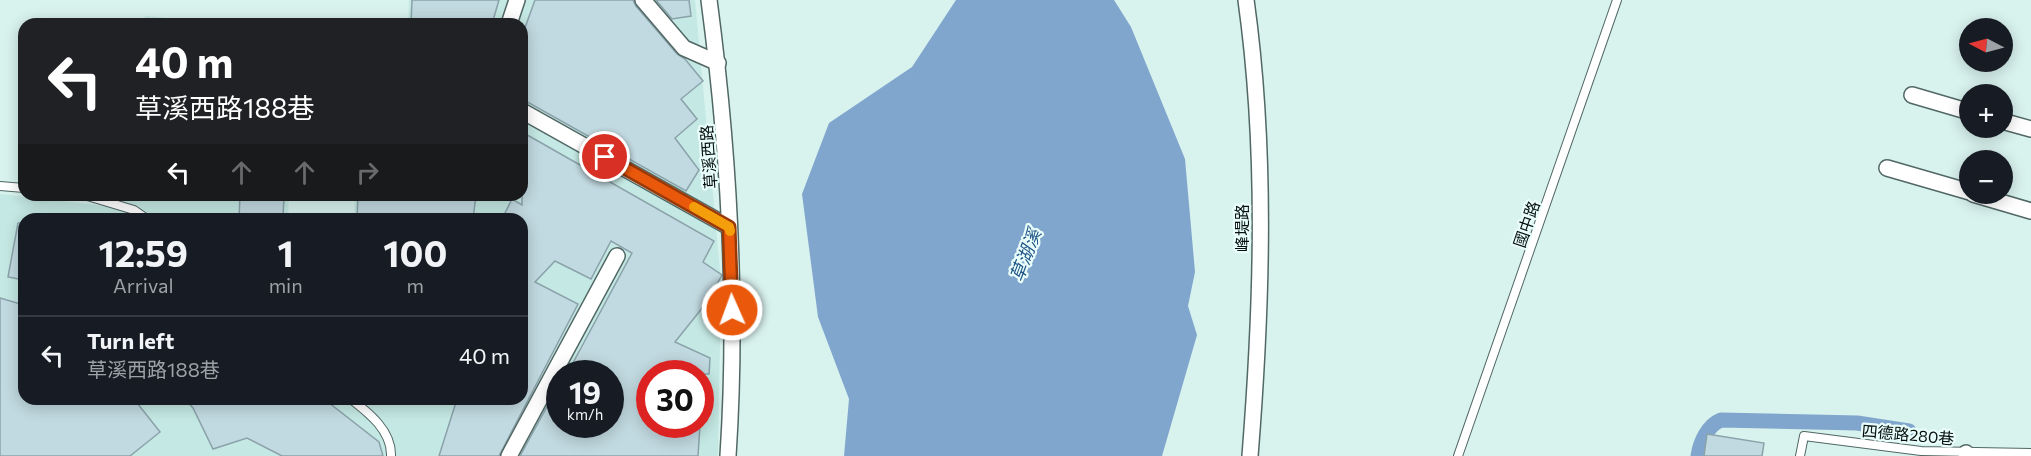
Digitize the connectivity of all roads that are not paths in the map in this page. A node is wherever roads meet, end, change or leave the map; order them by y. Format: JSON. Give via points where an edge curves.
{"nodes":[{"id":1,"x":517,"y":0,"type":"edge"},
{"id":2,"x":643,"y":0,"type":"edge"},
{"id":3,"x":710,"y":0,"type":"edge"},
{"id":4,"x":1246,"y":0,"type":"edge"},
{"id":5,"x":1617,"y":0,"type":"edge"},
{"id":6,"x":511,"y":18,"type":"edge"},
{"id":7,"x":717,"y":63,"type":"junction"},
{"id":8,"x":1912,"y":95,"type":"dead end"},
{"id":9,"x":1959,"y":109,"type":"edge"},
{"id":10,"x":528,"y":114,"type":"edge"},
{"id":11,"x":2013,"y":124,"type":"edge"},
{"id":12,"x":2031,"y":129,"type":"edge"},
{"id":13,"x":1887,"y":168,"type":"dead end"},
{"id":14,"x":0,"y":186,"type":"edge"},
{"id":15,"x":18,"y":188,"type":"edge"},
{"id":16,"x":1959,"y":189,"type":"edge"},
{"id":17,"x":104,"y":201,"type":"edge"},
{"id":18,"x":2008,"y":204,"type":"edge"},
{"id":19,"x":2031,"y":211,"type":"edge"},
{"id":20,"x":138,"y":213,"type":"edge"},
{"id":21,"x":729,"y":227,"type":"junction"},
{"id":22,"x":617,"y":256,"type":"dead end"},
{"id":23,"x":358,"y":405,"type":"edge"},
{"id":24,"x":2031,"y":453,"type":"edge"},
{"id":25,"x":1967,"y":454,"type":"edge"},
{"id":26,"x":391,"y":456,"type":"edge"},
{"id":27,"x":509,"y":456,"type":"edge"},
{"id":28,"x":728,"y":456,"type":"edge"},
{"id":29,"x":1250,"y":456,"type":"edge"},
{"id":30,"x":1458,"y":456,"type":"edge"},
{"id":31,"x":1800,"y":456,"type":"edge"}],
"edges":[{"from":1,"to":6,"type":"street"},
{"from":2,"to":7,"type":"street","via":[[684,48]]},
{"from":3,"to":7,"type":"street","name":"草溪西路"},
{"from":4,"to":29,"type":"street","name":"峰堤路","via":[[1257,97],[1259,193],[1258,362]]},
{"from":5,"to":30,"type":"lane","name":"國中路"},
{"from":7,"to":21,"type":"street","name":"草溪西路","via":[[728,168]]},
{"from":8,"to":9,"type":"street"},
{"from":10,"to":21,"type":"street"},
{"from":11,"to":12,"type":"street"},
{"from":13,"to":16,"type":"street"},
{"from":14,"to":15,"type":"lane"},
{"from":17,"to":20,"type":"lane"},
{"from":18,"to":19,"type":"street"},
{"from":21,"to":28,"type":"street","name":"草溪西路","via":[[733,330]]},
{"from":22,"to":27,"type":"street"},
{"from":23,"to":26,"type":"lane","via":[[381,426]]},
{"from":24,"to":25,"type":"lane","name":"四德路280巷"},
{"from":25,"to":31,"type":"lane","name":"四德路280巷","via":[[1804,436]]}]}
